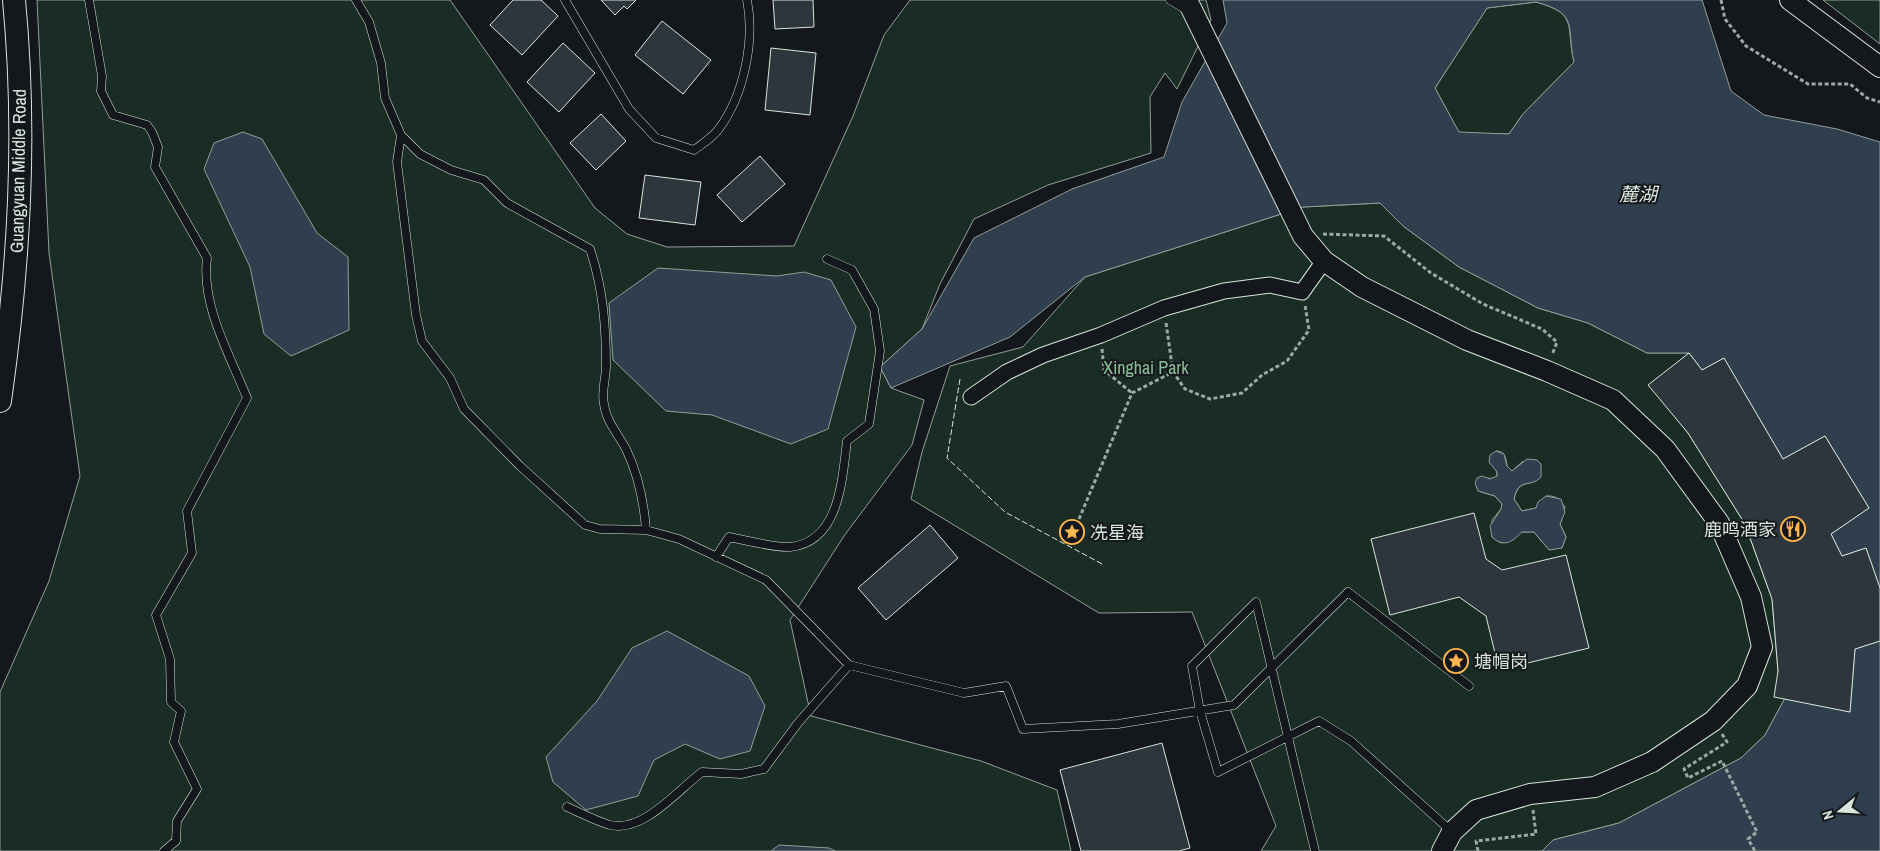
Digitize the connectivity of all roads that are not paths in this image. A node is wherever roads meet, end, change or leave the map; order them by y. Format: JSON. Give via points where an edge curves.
{"nodes":[{"id":1,"x":14,"y":0,"type":"edge"},
{"id":2,"x":89,"y":0,"type":"edge"},
{"id":3,"x":356,"y":0,"type":"edge"},
{"id":4,"x":565,"y":0,"type":"edge"},
{"id":5,"x":746,"y":0,"type":"edge"},
{"id":6,"x":1170,"y":0,"type":"edge"},
{"id":7,"x":1790,"y":0,"type":"edge"},
{"id":8,"x":1189,"y":6,"type":"edge"},
{"id":9,"x":1880,"y":67,"type":"edge"},
{"id":10,"x":401,"y":135,"type":"junction"},
{"id":11,"x":827,"y":260,"type":"dead end"},
{"id":12,"x":1324,"y":261,"type":"junction"},
{"id":13,"x":971,"y":397,"type":"dead end"},
{"id":14,"x":0,"y":401,"type":"edge"},
{"id":15,"x":646,"y":530,"type":"junction"},
{"id":16,"x":716,"y":557,"type":"junction"},
{"id":17,"x":849,"y":665,"type":"junction"},
{"id":18,"x":1271,"y":668,"type":"junction"},
{"id":19,"x":1469,"y":686,"type":"dead end"},
{"id":20,"x":1200,"y":711,"type":"junction"},
{"id":21,"x":1288,"y":737,"type":"junction"},
{"id":22,"x":567,"y":807,"type":"dead end"},
{"id":23,"x":1452,"y":832,"type":"junction"},
{"id":24,"x":164,"y":851,"type":"edge"},
{"id":25,"x":1315,"y":851,"type":"edge"},
{"id":26,"x":1442,"y":851,"type":"edge"}],
"edges":[{"from":1,"to":14,"type":"main road","name":"Guangyuan Middle Road","via":[[22,160],[14,288]]},
{"from":2,"to":24,"type":"lane","via":[[102,76],[101,91],[113,115],[147,125],[152,132],[158,147],[155,167],[207,258],[205,270],[209,302],[247,398],[187,511],[192,553],[156,615],[170,659],[171,702],[181,711],[174,742],[197,789],[177,822],[176,841]]},
{"from":3,"to":10,"type":"lane","via":[[369,22],[381,63],[385,98]]},
{"from":4,"to":5,"type":"lane","via":[[629,109],[656,138],[694,150],[717,132],[733,107],[747,61],[750,16]]},
{"from":6,"to":8,"type":"lane"},
{"from":7,"to":9,"type":"street"},
{"from":8,"to":12,"type":"street","via":[[1303,236]]},
{"from":10,"to":15,"type":"lane","via":[[420,154],[451,170],[484,180],[507,203],[590,249],[600,278],[604,308],[606,368],[603,404],[638,480]]},
{"from":10,"to":15,"type":"lane","via":[[397,162],[416,315],[422,341],[450,378],[464,409],[585,525],[600,529]]},
{"from":11,"to":16,"type":"lane","via":[[852,270],[874,309],[880,351],[869,424],[847,441],[840,491],[825,530],[790,547],[729,538]]},
{"from":12,"to":13,"type":"street","via":[[1302,292],[1270,285],[1224,291],[1164,308],[1043,355],[1007,372]]},
{"from":12,"to":23,"type":"street","via":[[1362,287],[1467,340],[1547,370],[1613,400],[1665,449],[1719,523],[1751,597],[1762,648],[1747,686],[1713,721],[1652,762],[1595,786],[1530,794],[1476,810]]},
{"from":15,"to":16,"type":"lane","via":[[679,539]]},
{"from":16,"to":17,"type":"lane","via":[[766,580]]},
{"from":17,"to":20,"type":"lane","via":[[964,693],[1006,686],[1023,729],[1118,724]]},
{"from":17,"to":22,"type":"lane","via":[[798,723],[764,769],[741,774],[702,772],[655,813],[632,826],[611,826]]},
{"from":18,"to":19,"type":"lane","via":[[1348,592]]},
{"from":18,"to":20,"type":"lane","via":[[1234,706]]},
{"from":18,"to":20,"type":"lane","via":[[1256,602],[1192,666]]},
{"from":18,"to":21,"type":"lane"},
{"from":20,"to":21,"type":"lane","via":[[1218,772]]},
{"from":21,"to":23,"type":"lane","via":[[1319,721],[1351,741]]},
{"from":21,"to":25,"type":"lane"},
{"from":23,"to":26,"type":"street"}]}
